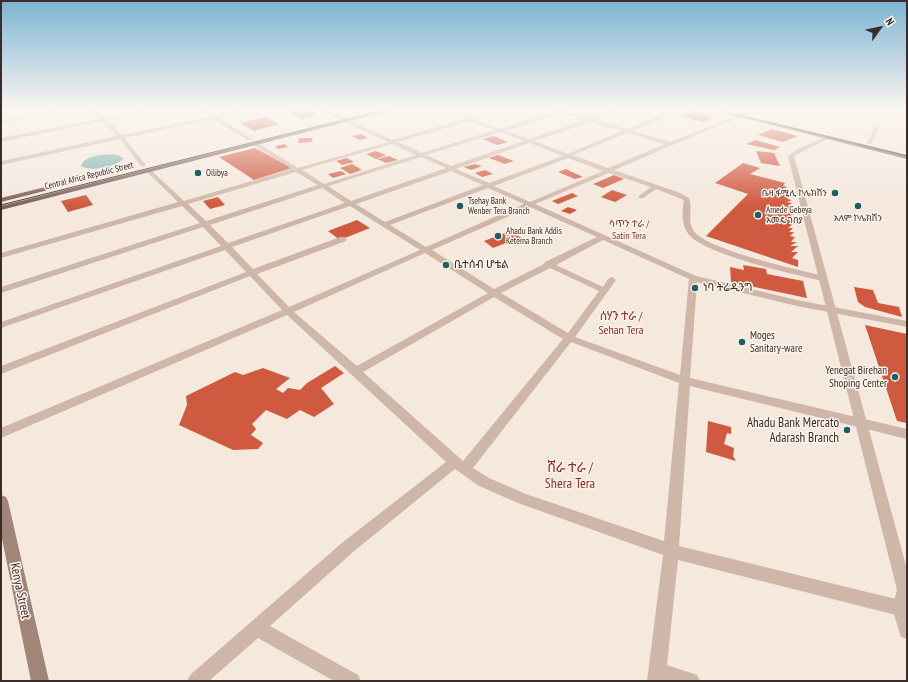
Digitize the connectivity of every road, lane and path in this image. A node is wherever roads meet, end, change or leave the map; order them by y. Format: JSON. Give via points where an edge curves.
{"nodes":[{"id":1,"x":94,"y":142,"type":"edge"},
{"id":2,"x":125,"y":142,"type":"edge"},
{"id":3,"x":253,"y":142,"type":"joint"},
{"id":4,"x":392,"y":142,"type":"joint"},
{"id":5,"x":463,"y":142,"type":"edge"},
{"id":6,"x":531,"y":142,"type":"joint"},
{"id":7,"x":602,"y":142,"type":"edge"},
{"id":8,"x":663,"y":142,"type":"edge"},
{"id":9,"x":676,"y":142,"type":"edge"},
{"id":10,"x":821,"y":142,"type":"edge"},
{"id":11,"x":843,"y":142,"type":"edge"},
{"id":12,"x":864,"y":142,"type":"edge"},
{"id":13,"x":869,"y":143,"type":"joint"},
{"id":14,"x":670,"y":144,"type":"junction"},
{"id":15,"x":907,"y":152,"type":"edge"},
{"id":16,"x":422,"y":155,"type":"junction"},
{"id":17,"x":567,"y":156,"type":"junction"},
{"id":18,"x":907,"y":157,"type":"edge"},
{"id":19,"x":1,"y":163,"type":"edge"},
{"id":20,"x":146,"y":168,"type":"junction"},
{"id":21,"x":452,"y":168,"type":"junction"},
{"id":22,"x":128,"y":169,"type":"dead end"},
{"id":23,"x":299,"y":169,"type":"junction"},
{"id":24,"x":610,"y":171,"type":"junction"},
{"id":25,"x":74,"y":182,"type":"dead end"},
{"id":26,"x":325,"y":185,"type":"junction"},
{"id":27,"x":489,"y":186,"type":"junction"},
{"id":28,"x":656,"y":186,"type":"junction"},
{"id":29,"x":640,"y":197,"type":"dead end"},
{"id":30,"x":1,"y":200,"type":"edge"},
{"id":31,"x":181,"y":202,"type":"junction"},
{"id":32,"x":352,"y":202,"type":"junction"},
{"id":33,"x":530,"y":204,"type":"junction"},
{"id":34,"x":1,"y":208,"type":"edge"},
{"id":35,"x":204,"y":223,"type":"junction"},
{"id":36,"x":385,"y":224,"type":"junction"},
{"id":37,"x":604,"y":237,"type":"junction"},
{"id":38,"x":343,"y":240,"type":"dead end"},
{"id":39,"x":225,"y":246,"type":"junction"},
{"id":40,"x":425,"y":249,"type":"junction"},
{"id":41,"x":1,"y":256,"type":"edge"},
{"id":42,"x":548,"y":264,"type":"junction"},
{"id":43,"x":251,"y":273,"type":"junction"},
{"id":44,"x":693,"y":278,"type":"junction"},
{"id":45,"x":822,"y":278,"type":"junction"},
{"id":46,"x":612,"y":280,"type":"dead end"},
{"id":47,"x":1,"y":290,"type":"edge"},
{"id":48,"x":605,"y":292,"type":"junction"},
{"id":49,"x":494,"y":293,"type":"junction"},
{"id":50,"x":830,"y":309,"type":"junction"},
{"id":51,"x":288,"y":311,"type":"junction"},
{"id":52,"x":907,"y":324,"type":"edge"},
{"id":53,"x":1,"y":325,"type":"edge"},
{"id":54,"x":569,"y":338,"type":"junction"},
{"id":55,"x":1,"y":370,"type":"edge"},
{"id":56,"x":356,"y":371,"type":"junction"},
{"id":57,"x":683,"y":380,"type":"junction"},
{"id":58,"x":862,"y":422,"type":"junction"},
{"id":59,"x":1,"y":433,"type":"edge"},
{"id":60,"x":907,"y":434,"type":"edge"},
{"id":61,"x":459,"y":465,"type":"junction"},
{"id":62,"x":1,"y":501,"type":"edge"},
{"id":63,"x":671,"y":551,"type":"junction"},
{"id":64,"x":904,"y":609,"type":"edge"},
{"id":65,"x":257,"y":628,"type":"junction"},
{"id":66,"x":907,"y":631,"type":"edge"},
{"id":67,"x":657,"y":676,"type":"edge"},
{"id":68,"x":40,"y":681,"type":"edge"},
{"id":69,"x":196,"y":681,"type":"edge"},
{"id":70,"x":352,"y":681,"type":"edge"},
{"id":71,"x":691,"y":681,"type":"edge"}],
"edges":[{"from":1,"to":19,"type":"street"},
{"from":2,"to":20,"type":"street"},
{"from":3,"to":20,"type":"main road","name":"Central Africa Republic Street"},
{"from":3,"to":23,"type":"street"},
{"from":4,"to":16,"type":"street"},
{"from":4,"to":23,"type":"street"},
{"from":5,"to":16,"type":"street"},
{"from":6,"to":17,"type":"street"},
{"from":6,"to":21,"type":"street"},
{"from":7,"to":17,"type":"street"},
{"from":8,"to":14,"type":"street"},
{"from":9,"to":14,"type":"street"},
{"from":10,"to":45,"type":"street","via":[[791,156]]},
{"from":11,"to":18,"type":"main road"},
{"from":12,"to":13,"type":"main road"},
{"from":13,"to":15,"type":"main road"},
{"from":14,"to":24,"type":"street"},
{"from":16,"to":21,"type":"street"},
{"from":16,"to":26,"type":"street"},
{"from":17,"to":24,"type":"street"},
{"from":17,"to":27,"type":"street"},
{"from":20,"to":22,"type":"main road","name":"Central Africa Republic Street"},
{"from":20,"to":31,"type":"street"},
{"from":20,"to":34,"type":"main road","name":"Central Africa Republic Street"},
{"from":21,"to":27,"type":"street"},
{"from":21,"to":32,"type":"street"},
{"from":23,"to":26,"type":"street"},
{"from":23,"to":31,"type":"street"},
{"from":24,"to":28,"type":"street"},
{"from":24,"to":33,"type":"street"},
{"from":25,"to":30,"type":"main road","name":"Central Africa Republic Street"},
{"from":26,"to":32,"type":"street"},
{"from":26,"to":35,"type":"street"},
{"from":27,"to":33,"type":"street"},
{"from":27,"to":36,"type":"street"},
{"from":28,"to":29,"type":"street"},
{"from":28,"to":45,"type":"street","via":[[687,199],[687,227],[693,236],[700,240],[743,256]]},
{"from":31,"to":35,"type":"street"},
{"from":31,"to":41,"type":"street"},
{"from":32,"to":36,"type":"street"},
{"from":32,"to":39,"type":"street"},
{"from":33,"to":37,"type":"street"},
{"from":33,"to":40,"type":"street"},
{"from":35,"to":39,"type":"street"},
{"from":35,"to":47,"type":"street"},
{"from":36,"to":40,"type":"street"},
{"from":37,"to":42,"type":"street"},
{"from":37,"to":44,"type":"street"},
{"from":38,"to":43,"type":"street"},
{"from":39,"to":43,"type":"street"},
{"from":39,"to":53,"type":"street"},
{"from":40,"to":49,"type":"street"},
{"from":40,"to":51,"type":"street"},
{"from":42,"to":48,"type":"street"},
{"from":42,"to":49,"type":"street"},
{"from":43,"to":51,"type":"street"},
{"from":43,"to":55,"type":"street"},
{"from":44,"to":50,"type":"street"},
{"from":44,"to":57,"type":"street"},
{"from":45,"to":50,"type":"street"},
{"from":46,"to":48,"type":"street"},
{"from":48,"to":54,"type":"street"},
{"from":49,"to":54,"type":"street"},
{"from":49,"to":56,"type":"street"},
{"from":50,"to":52,"type":"street"},
{"from":50,"to":58,"type":"street"},
{"from":51,"to":56,"type":"street"},
{"from":51,"to":59,"type":"street"},
{"from":54,"to":57,"type":"street"},
{"from":54,"to":61,"type":"street"},
{"from":56,"to":61,"type":"street"},
{"from":57,"to":58,"type":"street"},
{"from":57,"to":63,"type":"street"},
{"from":58,"to":60,"type":"street"},
{"from":58,"to":64,"type":"street","via":[[905,590]]},
{"from":61,"to":63,"type":"street","via":[[484,482],[523,499]]},
{"from":61,"to":65,"type":"street","via":[[348,547]]},
{"from":62,"to":68,"type":"main road","name":"Kenya Street"},
{"from":63,"to":64,"type":"street"},
{"from":63,"to":67,"type":"street"},
{"from":64,"to":66,"type":"street"},
{"from":65,"to":69,"type":"street"},
{"from":65,"to":70,"type":"street"},
{"from":67,"to":71,"type":"street"}]}
